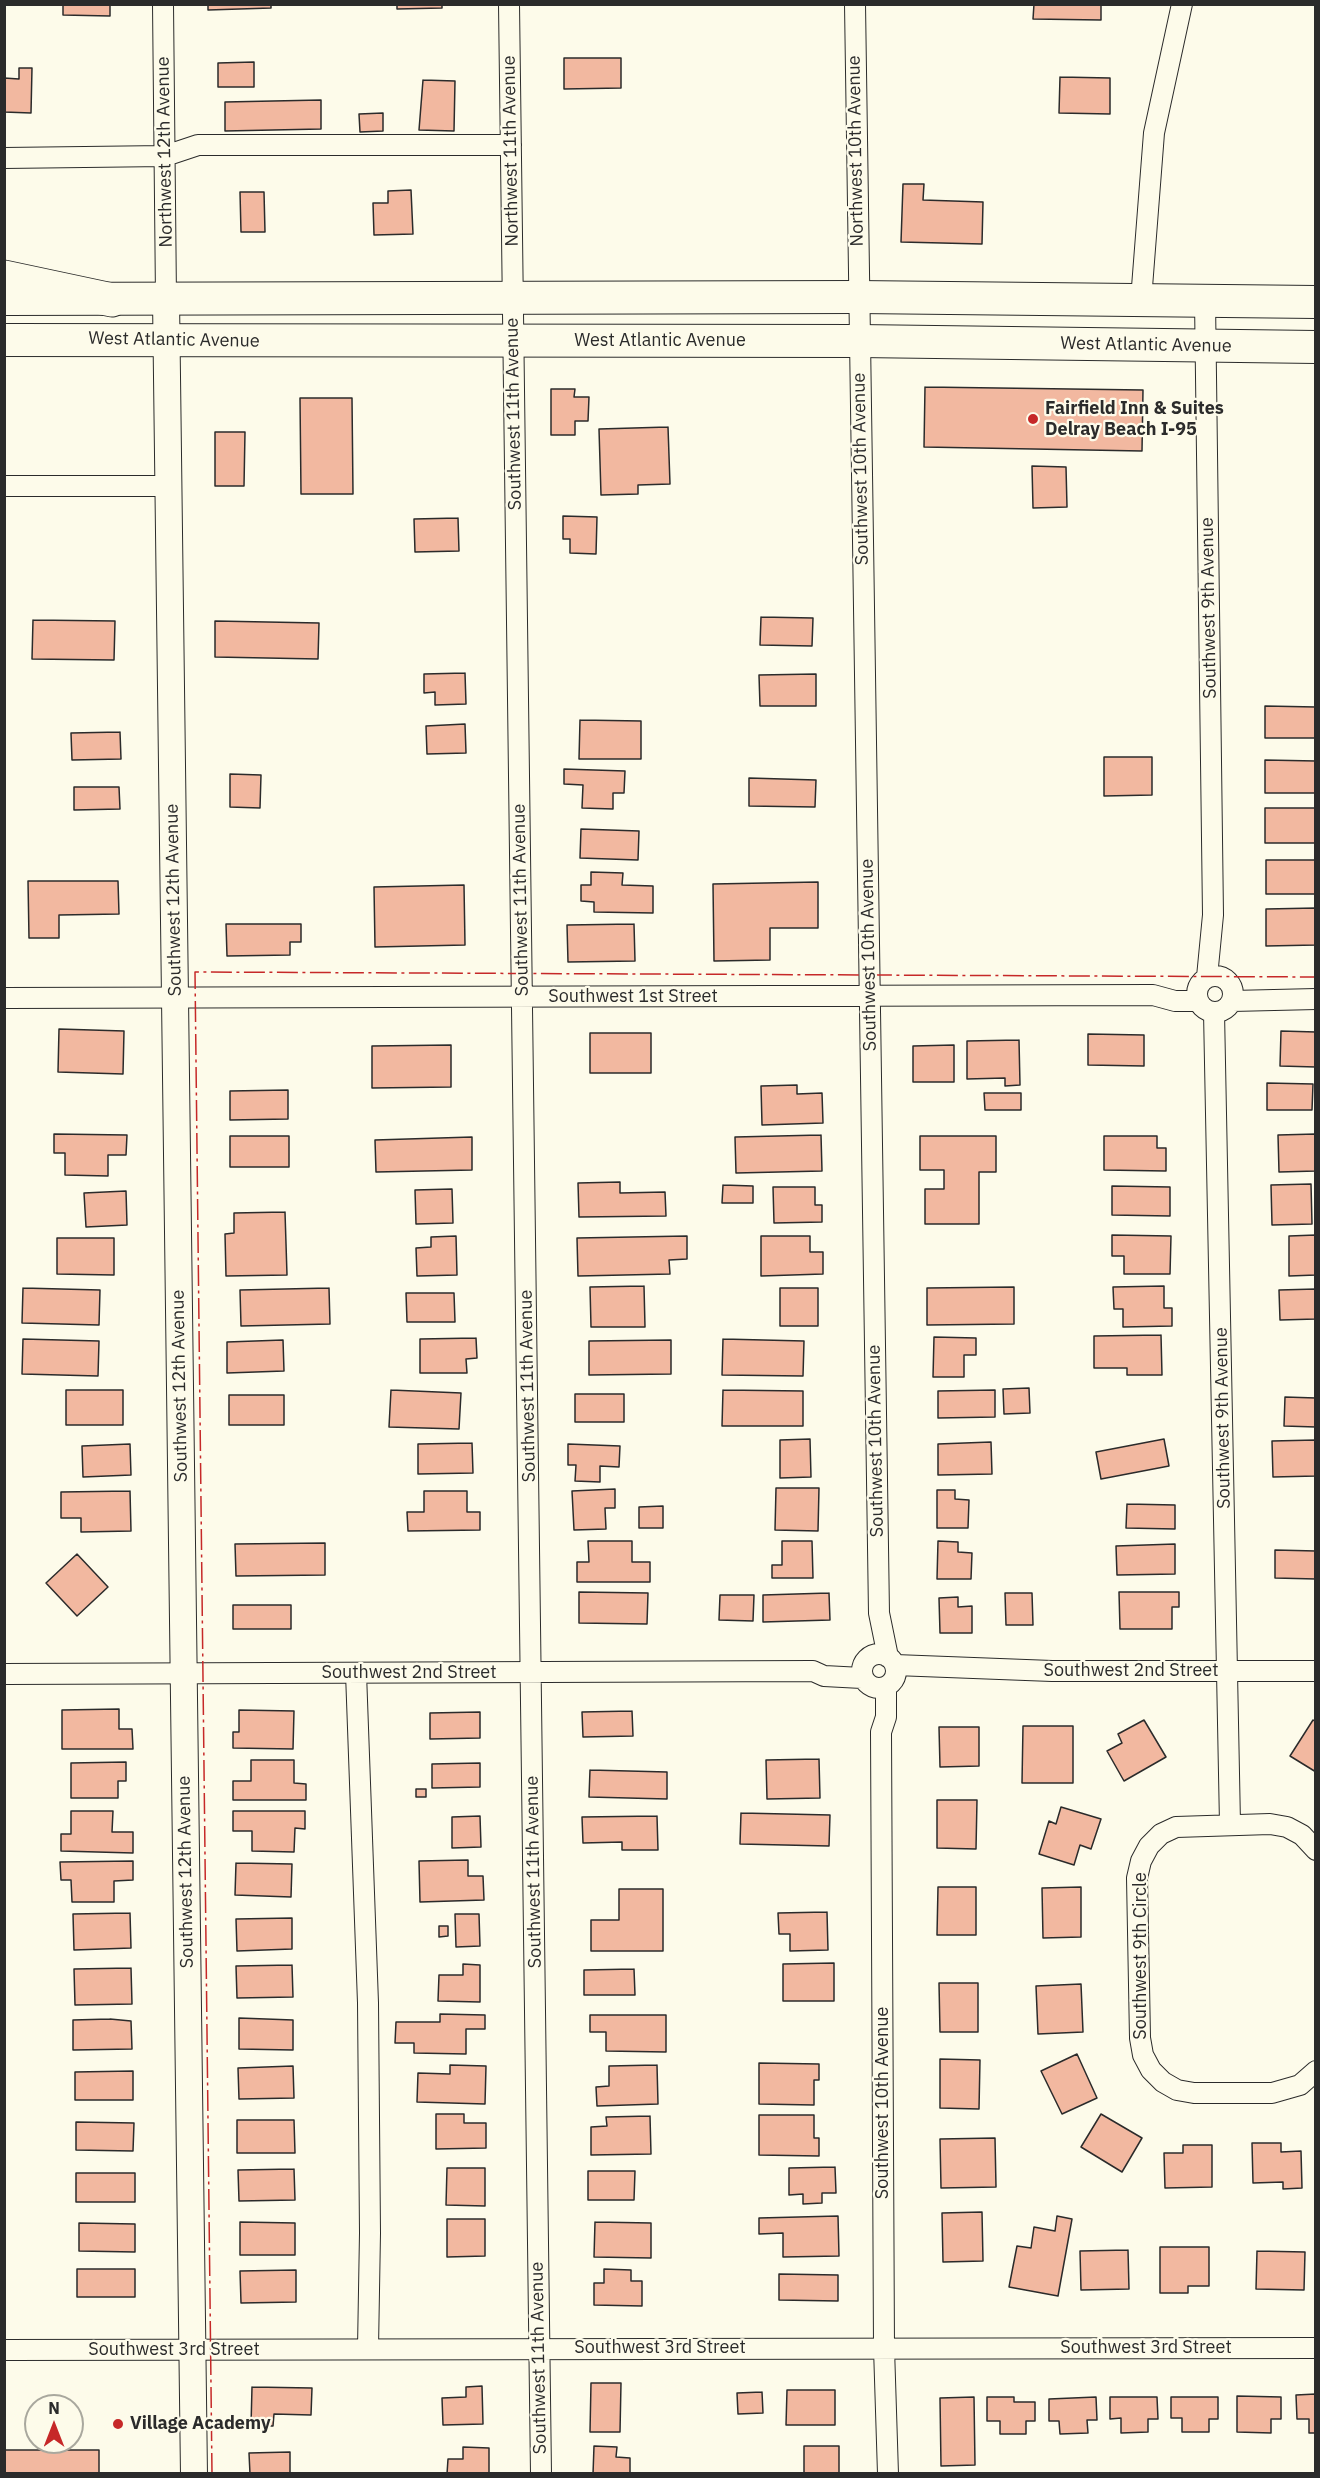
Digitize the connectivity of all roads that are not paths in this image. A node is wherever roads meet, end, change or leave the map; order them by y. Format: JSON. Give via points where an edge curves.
{"nodes":[{"id":1,"x":163,"y":4,"type":"edge"},
{"id":2,"x":509,"y":4,"type":"edge"},
{"id":3,"x":855,"y":4,"type":"edge"},
{"id":4,"x":1182,"y":4,"type":"edge"},
{"id":5,"x":511,"y":145,"type":"junction"},
{"id":6,"x":165,"y":156,"type":"junction"},
{"id":7,"x":4,"y":158,"type":"edge"},
{"id":8,"x":4,"y":277,"type":"edge"},
{"id":9,"x":858,"y":297,"type":"junction"},
{"id":10,"x":512,"y":298,"type":"junction"},
{"id":11,"x":4,"y":299,"type":"edge"},
{"id":12,"x":166,"y":299,"type":"junction"},
{"id":13,"x":112,"y":300,"type":"junction"},
{"id":14,"x":1141,"y":300,"type":"junction"},
{"id":15,"x":1205,"y":300,"type":"junction"},
{"id":16,"x":1316,"y":302,"type":"edge"},
{"id":17,"x":4,"y":340,"type":"edge"},
{"id":18,"x":166,"y":340,"type":"junction"},
{"id":19,"x":513,"y":341,"type":"junction"},
{"id":20,"x":859,"y":341,"type":"junction"},
{"id":21,"x":1206,"y":346,"type":"junction"},
{"id":22,"x":1316,"y":347,"type":"edge"},
{"id":23,"x":4,"y":486,"type":"edge"},
{"id":24,"x":170,"y":486,"type":"junction"},
{"id":25,"x":1213,"y":915,"type":"junction"},
{"id":26,"x":1201,"y":988,"type":"junction"},
{"id":27,"x":1230,"y":990,"type":"junction"},
{"id":28,"x":522,"y":997,"type":"junction"},
{"id":29,"x":869,"y":997,"type":"junction"},
{"id":30,"x":4,"y":998,"type":"edge"},
{"id":31,"x":175,"y":998,"type":"junction"},
{"id":32,"x":1311,"y":999,"type":"edge"},
{"id":33,"x":1214,"y":1012,"type":"junction"},
{"id":34,"x":879,"y":1671,"type":"junction"},
{"id":35,"x":1316,"y":1671,"type":"edge"},
{"id":36,"x":1228,"y":1672,"type":"junction"},
{"id":37,"x":184,"y":1673,"type":"junction"},
{"id":38,"x":356,"y":1673,"type":"junction"},
{"id":39,"x":532,"y":1673,"type":"junction"},
{"id":40,"x":4,"y":1674,"type":"edge"},
{"id":41,"x":1230,"y":1824,"type":"junction"},
{"id":42,"x":1316,"y":1850,"type":"edge"},
{"id":43,"x":1316,"y":2071,"type":"edge"},
{"id":44,"x":368,"y":2348,"type":"junction"},
{"id":45,"x":538,"y":2348,"type":"junction"},
{"id":46,"x":884,"y":2348,"type":"junction"},
{"id":47,"x":1316,"y":2348,"type":"edge"},
{"id":48,"x":4,"y":2350,"type":"edge"},
{"id":49,"x":192,"y":2350,"type":"junction"},
{"id":50,"x":194,"y":2474,"type":"edge"},
{"id":51,"x":541,"y":2474,"type":"edge"},
{"id":52,"x":888,"y":2474,"type":"edge"}],
"edges":[{"from":1,"to":6,"type":"street","name":"Northwest 12th Avenue"},
{"from":2,"to":5,"type":"street","name":"Northwest 11th Avenue"},
{"from":3,"to":9,"type":"street","name":"Northwest 10th Avenue"},
{"from":4,"to":14,"type":"street","via":[[1154,133]]},
{"from":5,"to":6,"type":"street","via":[[198,145]]},
{"from":5,"to":10,"type":"street","name":"Northwest 11th Avenue"},
{"from":6,"to":7,"type":"street"},
{"from":6,"to":12,"type":"street","name":"Northwest 12th Avenue"},
{"from":8,"to":13,"type":"highway"},
{"from":9,"to":10,"type":"main road"},
{"from":9,"to":14,"type":"main road"},
{"from":9,"to":20,"type":"street","name":"Southwest 10th Avenue"},
{"from":10,"to":12,"type":"main road"},
{"from":10,"to":19,"type":"street","name":"Southwest 11th Avenue"},
{"from":11,"to":13,"type":"main road"},
{"from":12,"to":13,"type":"main road"},
{"from":12,"to":18,"type":"street","name":"Southwest 12th Avenue"},
{"from":14,"to":15,"type":"main road"},
{"from":15,"to":16,"type":"main road"},
{"from":15,"to":21,"type":"street","name":"Southwest 9th Avenue"},
{"from":17,"to":18,"type":"main road","name":"West Atlantic Avenue"},
{"from":18,"to":19,"type":"main road","name":"West Atlantic Avenue"},
{"from":18,"to":24,"type":"street","name":"Southwest 12th Avenue"},
{"from":19,"to":20,"type":"main road","name":"West Atlantic Avenue"},
{"from":19,"to":28,"type":"street","name":"Southwest 11th Avenue"},
{"from":20,"to":21,"type":"main road","name":"West Atlantic Avenue"},
{"from":20,"to":29,"type":"street","name":"Southwest 10th Avenue"},
{"from":21,"to":22,"type":"main road","name":"West Atlantic Avenue"},
{"from":21,"to":25,"type":"street","name":"Southwest 9th Avenue"},
{"from":23,"to":24,"type":"street"},
{"from":24,"to":31,"type":"street","name":"Southwest 12th Avenue"},
{"from":25,"to":26,"type":"street","name":"Southwest 9th Avenue"},
{"from":25,"to":27,"type":"street","name":"Southwest 9th Avenue"},
{"from":26,"to":27,"type":"street","name":"Southwest 1st Street","via":[[1221,977]]},
{"from":26,"to":29,"type":"street","name":"Southwest 1st Street","via":[[1170,989],[1153,995]]},
{"from":26,"to":33,"type":"street","via":[[1202,1007]]},
{"from":27,"to":32,"type":"street","name":"Southwest 1st Street","via":[[1272,987]]},
{"from":27,"to":33,"type":"street","via":[[1222,1011]]},
{"from":28,"to":29,"type":"street","name":"Southwest 1st Street"},
{"from":28,"to":31,"type":"street","name":"Southwest 1st Street"},
{"from":28,"to":39,"type":"street","name":"Southwest 11th Avenue"},
{"from":29,"to":34,"type":"street","name":"Southwest 10th Avenue"},
{"from":30,"to":31,"type":"street","name":"Southwest 1st Street"},
{"from":31,"to":37,"type":"street","name":"Southwest 12th Avenue"},
{"from":33,"to":36,"type":"street","name":"Southwest 9th Avenue"},
{"from":34,"to":36,"type":"street","name":"Southwest 2nd Street","via":[[926,1677],[947,1668]]},
{"from":34,"to":39,"type":"street","name":"Southwest 2nd Street","via":[[824,1676],[813,1671]]},
{"from":34,"to":46,"type":"street","name":"Southwest 10th Avenue","via":[[876,1722],[881,1731]]},
{"from":35,"to":36,"type":"street","name":"Southwest 2nd Street"},
{"from":36,"to":41,"type":"street","name":"Southwest 9th Avenue"},
{"from":37,"to":38,"type":"street","name":"Southwest 2nd Street"},
{"from":37,"to":40,"type":"street","name":"Southwest 2nd Street"},
{"from":37,"to":49,"type":"street","name":"Southwest 12th Avenue"},
{"from":38,"to":39,"type":"street","name":"Southwest 2nd Street"},
{"from":38,"to":44,"type":"street","via":[[368,2003]]},
{"from":39,"to":45,"type":"street","name":"Southwest 11th Avenue"},
{"from":41,"to":42,"type":"street","name":"Southwest 9th Circle","via":[[1287,1827],[1302,1835]]},
{"from":41,"to":43,"type":"street","name":"Southwest 9th Circle","via":[[1176,1827],[1161,1834],[1140,1861],[1137,1878],[1143,2055],[1162,2082],[1194,2093],[1272,2093],[1300,2085]]},
{"from":44,"to":45,"type":"street","name":"Southwest 3rd Street"},
{"from":44,"to":49,"type":"street","name":"Southwest 3rd Street"},
{"from":45,"to":46,"type":"street","name":"Southwest 3rd Street"},
{"from":45,"to":51,"type":"street","name":"Southwest 11th Avenue"},
{"from":46,"to":47,"type":"street","name":"Southwest 3rd Street"},
{"from":46,"to":52,"type":"street","name":"Southwest 10th Avenue"},
{"from":48,"to":49,"type":"street","name":"Southwest 3rd Street"},
{"from":49,"to":50,"type":"street","name":"Southwest 12th Avenue"}]}
